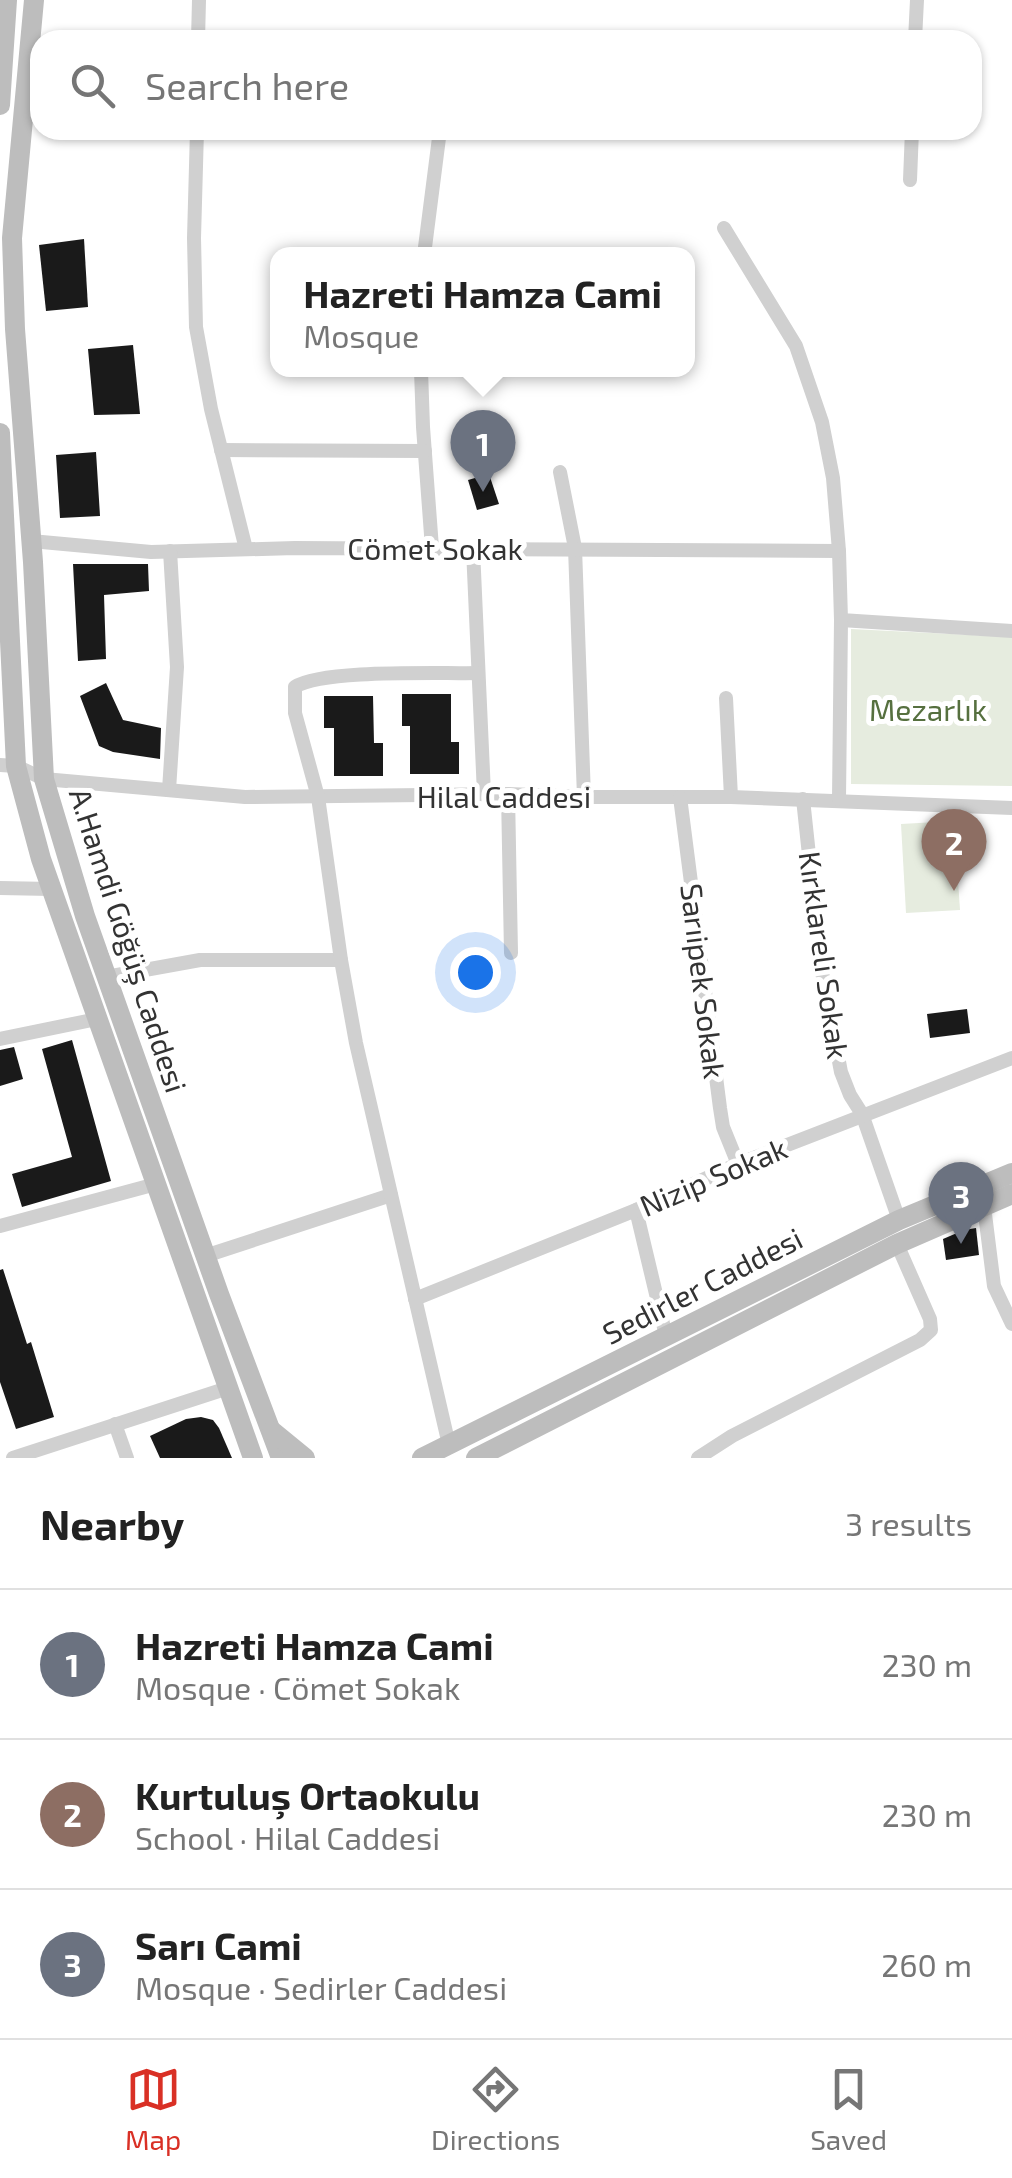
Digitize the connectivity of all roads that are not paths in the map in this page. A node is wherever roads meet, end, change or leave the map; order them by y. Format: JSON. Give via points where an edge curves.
{"nodes":[{"id":1,"x":7,"y":0,"type":"edge"},
{"id":2,"x":34,"y":0,"type":"edge"},
{"id":3,"x":199,"y":0,"type":"edge"},
{"id":4,"x":917,"y":0,"type":"edge"},
{"id":5,"x":31,"y":30,"type":"edge"},
{"id":6,"x":198,"y":30,"type":"edge"},
{"id":7,"x":916,"y":30,"type":"edge"},
{"id":8,"x":30,"y":43,"type":"edge"},
{"id":9,"x":0,"y":106,"type":"edge"},
{"id":10,"x":197,"y":140,"type":"edge"},
{"id":11,"x":439,"y":140,"type":"edge"},
{"id":12,"x":912,"y":140,"type":"edge"},
{"id":13,"x":910,"y":180,"type":"dead end"},
{"id":14,"x":724,"y":228,"type":"dead end"},
{"id":15,"x":425,"y":247,"type":"edge"},
{"id":16,"x":421,"y":377,"type":"edge"},
{"id":17,"x":0,"y":433,"type":"edge"},
{"id":18,"x":221,"y":450,"type":"junction"},
{"id":19,"x":425,"y":451,"type":"junction"},
{"id":20,"x":560,"y":472,"type":"dead end"},
{"id":21,"x":3,"y":541,"type":"edge"},
{"id":22,"x":31,"y":541,"type":"junction"},
{"id":23,"x":432,"y":548,"type":"junction"},
{"id":24,"x":575,"y":548,"type":"junction"},
{"id":25,"x":246,"y":549,"type":"junction"},
{"id":26,"x":473,"y":549,"type":"junction"},
{"id":27,"x":839,"y":551,"type":"junction"},
{"id":28,"x":170,"y":552,"type":"junction"},
{"id":29,"x":841,"y":620,"type":"junction"},
{"id":30,"x":1012,"y":631,"type":"edge"},
{"id":31,"x":478,"y":673,"type":"junction"},
{"id":32,"x":726,"y":698,"type":"dead end"},
{"id":33,"x":8,"y":765,"type":"edge"},
{"id":34,"x":44,"y":778,"type":"junction"},
{"id":35,"x":169,"y":790,"type":"junction"},
{"id":36,"x":484,"y":794,"type":"junction"},
{"id":37,"x":508,"y":794,"type":"junction"},
{"id":38,"x":680,"y":796,"type":"junction"},
{"id":39,"x":318,"y":797,"type":"junction"},
{"id":40,"x":584,"y":797,"type":"junction"},
{"id":41,"x":731,"y":797,"type":"junction"},
{"id":42,"x":804,"y":799,"type":"junction"},
{"id":43,"x":839,"y":800,"type":"junction"},
{"id":44,"x":1012,"y":808,"type":"edge"},
{"id":45,"x":0,"y":888,"type":"edge"},
{"id":46,"x":52,"y":889,"type":"junction"},
{"id":47,"x":511,"y":954,"type":"dead end"},
{"id":48,"x":341,"y":960,"type":"junction"},
{"id":49,"x":106,"y":977,"type":"junction"},
{"id":50,"x":97,"y":1020,"type":"junction"},
{"id":51,"x":0,"y":1039,"type":"edge"},
{"id":52,"x":1012,"y":1058,"type":"edge"},
{"id":53,"x":862,"y":1114,"type":"junction"},
{"id":54,"x":738,"y":1164,"type":"junction"},
{"id":55,"x":1012,"y":1173,"type":"edge"},
{"id":56,"x":156,"y":1184,"type":"junction"},
{"id":57,"x":391,"y":1194,"type":"junction"},
{"id":58,"x":1012,"y":1194,"type":"edge"},
{"id":59,"x":984,"y":1206,"type":"junction"},
{"id":60,"x":636,"y":1210,"type":"junction"},
{"id":61,"x":899,"y":1220,"type":"junction"},
{"id":62,"x":0,"y":1226,"type":"edge"},
{"id":63,"x":898,"y":1244,"type":"junction"},
{"id":64,"x":205,"y":1256,"type":"junction"},
{"id":65,"x":415,"y":1299,"type":"junction"},
{"id":66,"x":1012,"y":1324,"type":"edge"},
{"id":67,"x":666,"y":1336,"type":"junction"},
{"id":68,"x":228,"y":1388,"type":"junction"},
{"id":69,"x":115,"y":1424,"type":"junction"},
{"id":70,"x":268,"y":1428,"type":"junction"},
{"id":71,"x":449,"y":1445,"type":"junction"},
{"id":72,"x":13,"y":1458,"type":"edge"},
{"id":73,"x":127,"y":1458,"type":"edge"},
{"id":74,"x":253,"y":1458,"type":"edge"},
{"id":75,"x":281,"y":1458,"type":"edge"},
{"id":76,"x":305,"y":1458,"type":"edge"},
{"id":77,"x":422,"y":1458,"type":"edge"},
{"id":78,"x":476,"y":1458,"type":"edge"},
{"id":79,"x":698,"y":1458,"type":"edge"}],
"edges":[{"from":1,"to":9,"type":"street"},
{"from":2,"to":5,"type":"street","name":"A.Hamdi Göğüş Caddesi"},
{"from":3,"to":6,"type":"street"},
{"from":4,"to":7,"type":"street"},
{"from":8,"to":22,"type":"street","name":"A.Hamdi Göğüş Caddesi","via":[[12,238]]},
{"from":10,"to":18,"type":"street","via":[[196,327]]},
{"from":11,"to":15,"type":"street"},
{"from":12,"to":13,"type":"street"},
{"from":14,"to":27,"type":"street","via":[[796,346],[822,422]]},
{"from":16,"to":19,"type":"street"},
{"from":17,"to":21,"type":"street","name":"A.Hamdi Göğüş Caddesi"},
{"from":18,"to":19,"type":"street"},
{"from":18,"to":25,"type":"street"},
{"from":19,"to":23,"type":"street"},
{"from":20,"to":24,"type":"street"},
{"from":21,"to":33,"type":"street","name":"A.Hamdi Göğüş Caddesi"},
{"from":22,"to":28,"type":"street","name":"Cömet Sokak"},
{"from":22,"to":34,"type":"street","name":"A.Hamdi Göğüş Caddesi"},
{"from":23,"to":25,"type":"street","name":"Cömet Sokak"},
{"from":23,"to":26,"type":"street","name":"Cömet Sokak"},
{"from":24,"to":26,"type":"street","name":"Cömet Sokak"},
{"from":24,"to":27,"type":"street","name":"Cömet Sokak"},
{"from":24,"to":40,"type":"street"},
{"from":25,"to":28,"type":"street","name":"Cömet Sokak"},
{"from":26,"to":31,"type":"street"},
{"from":27,"to":29,"type":"street"},
{"from":28,"to":35,"type":"street","via":[[177,667]]},
{"from":29,"to":30,"type":"street"},
{"from":29,"to":43,"type":"street"},
{"from":31,"to":36,"type":"street"},
{"from":31,"to":39,"type":"street","via":[[326,677],[299,684],[296,714]]},
{"from":32,"to":41,"type":"street"},
{"from":33,"to":34,"type":"street","name":"Hilal Caddesi"},
{"from":33,"to":46,"type":"street","name":"A.Hamdi Göğüş Caddesi"},
{"from":34,"to":35,"type":"street","name":"Hilal Caddesi"},
{"from":34,"to":49,"type":"street","name":"A.Hamdi Göğüş Caddesi"},
{"from":35,"to":39,"type":"street","name":"Hilal Caddesi"},
{"from":36,"to":37,"type":"street","name":"Hilal Caddesi"},
{"from":36,"to":39,"type":"street","name":"Hilal Caddesi"},
{"from":37,"to":40,"type":"street","name":"Hilal Caddesi"},
{"from":37,"to":47,"type":"street"},
{"from":38,"to":40,"type":"street","name":"Hilal Caddesi"},
{"from":38,"to":41,"type":"street","name":"Hilal Caddesi"},
{"from":38,"to":54,"type":"street","name":"Sarıipek Sokak","via":[[720,1108]]},
{"from":39,"to":48,"type":"street"},
{"from":41,"to":42,"type":"street","name":"Hilal Caddesi"},
{"from":42,"to":43,"type":"street","name":"Hilal Caddesi"},
{"from":42,"to":53,"type":"street","name":"Kırklareli Sokak","via":[[831,1019],[841,1072]]},
{"from":43,"to":44,"type":"street","name":"Hilal Caddesi"},
{"from":45,"to":46,"type":"street"},
{"from":46,"to":50,"type":"street","name":"A.Hamdi Göğüş Caddesi"},
{"from":48,"to":49,"type":"street","via":[[200,960]]},
{"from":48,"to":57,"type":"street"},
{"from":49,"to":64,"type":"street","name":"A.Hamdi Göğüş Caddesi"},
{"from":50,"to":51,"type":"street"},
{"from":50,"to":56,"type":"street","name":"A.Hamdi Göğüş Caddesi"},
{"from":52,"to":53,"type":"street","name":"Nizip Sokak"},
{"from":53,"to":54,"type":"street","name":"Nizip Sokak"},
{"from":53,"to":61,"type":"street","name":"Kırklareli Sokak"},
{"from":54,"to":60,"type":"street","name":"Nizip Sokak"},
{"from":55,"to":61,"type":"street","name":"Sedirler Caddesi"},
{"from":56,"to":62,"type":"street"},
{"from":56,"to":68,"type":"street","name":"A.Hamdi Göğüş Caddesi"},
{"from":57,"to":64,"type":"street"},
{"from":57,"to":65,"type":"street"},
{"from":58,"to":59,"type":"street","name":"Sedirler Caddesi"},
{"from":59,"to":63,"type":"street","name":"Sedirler Caddesi"},
{"from":59,"to":66,"type":"street","via":[[994,1286]]},
{"from":60,"to":65,"type":"street","name":"Nizip Sokak"},
{"from":60,"to":67,"type":"street"},
{"from":61,"to":67,"type":"street","name":"Sedirler Caddesi"},
{"from":63,"to":78,"type":"street","name":"Sedirler Caddesi"},
{"from":63,"to":79,"type":"street","via":[[931,1330]]},
{"from":64,"to":70,"type":"street","name":"A.Hamdi Göğüş Caddesi"},
{"from":65,"to":71,"type":"street"},
{"from":67,"to":71,"type":"street","name":"Sedirler Caddesi"},
{"from":68,"to":69,"type":"street"},
{"from":68,"to":74,"type":"street","name":"A.Hamdi Göğüş Caddesi"},
{"from":69,"to":72,"type":"street"},
{"from":69,"to":73,"type":"street"},
{"from":70,"to":75,"type":"street","name":"A.Hamdi Göğüş Caddesi"},
{"from":70,"to":76,"type":"street"},
{"from":71,"to":77,"type":"street","name":"Sedirler Caddesi"}]}
